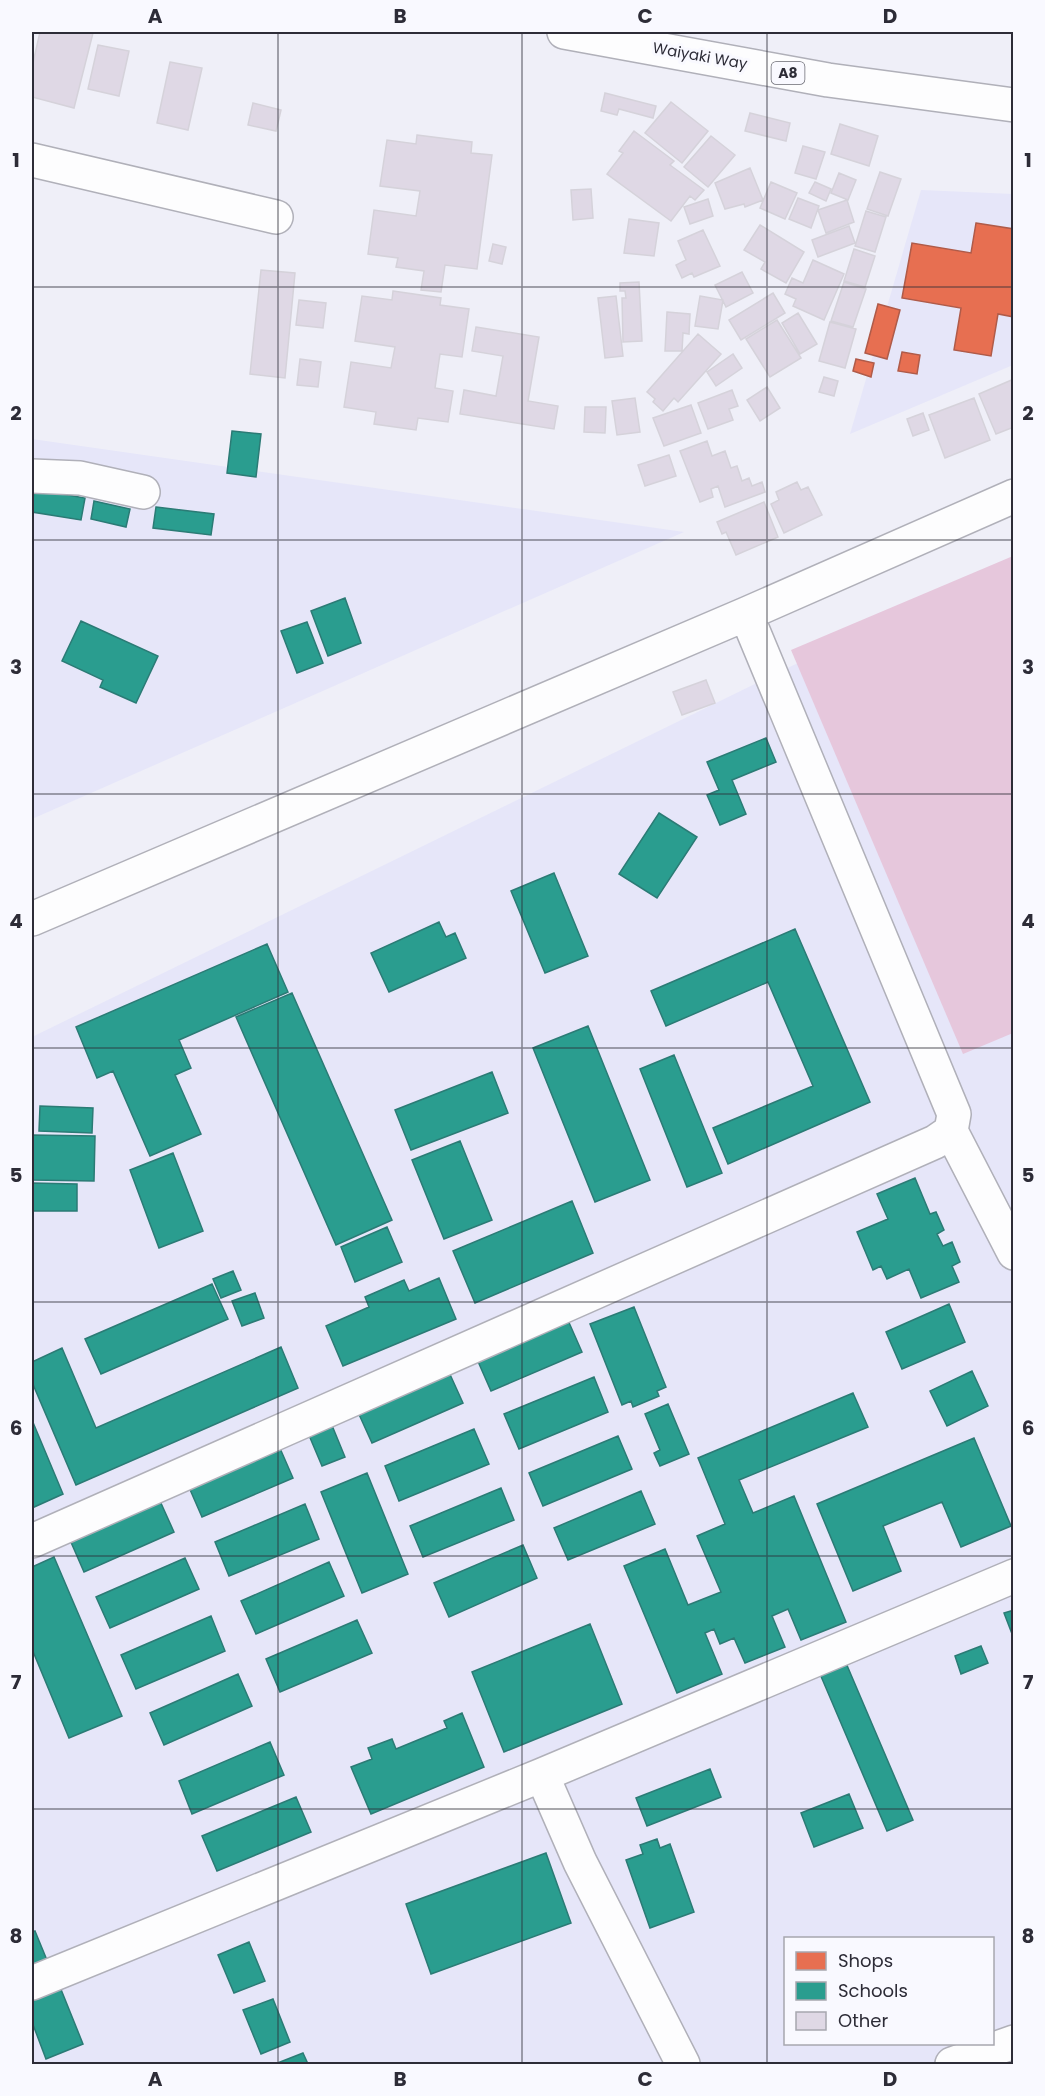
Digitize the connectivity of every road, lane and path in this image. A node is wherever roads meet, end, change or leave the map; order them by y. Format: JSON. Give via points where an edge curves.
{"nodes":[{"id":1,"x":564,"y":32,"type":"edge"},
{"id":2,"x":1014,"y":105,"type":"edge"},
{"id":3,"x":32,"y":160,"type":"edge"},
{"id":4,"x":276,"y":217,"type":"dead end"},
{"id":5,"x":32,"y":476,"type":"edge"},
{"id":6,"x":143,"y":492,"type":"dead end"},
{"id":7,"x":1014,"y":496,"type":"edge"},
{"id":8,"x":746,"y":614,"type":"junction"},
{"id":9,"x":32,"y":919,"type":"edge"},
{"id":10,"x":951,"y":1131,"type":"junction"},
{"id":11,"x":1014,"y":1253,"type":"edge"},
{"id":12,"x":32,"y":1541,"type":"edge"},
{"id":13,"x":1014,"y":1576,"type":"edge"},
{"id":14,"x":542,"y":1775,"type":"junction"},
{"id":15,"x":32,"y":1983,"type":"edge"},
{"id":16,"x":1014,"y":2042,"type":"edge"},
{"id":17,"x":683,"y":2064,"type":"edge"},
{"id":18,"x":952,"y":2064,"type":"edge"}],
"edges":[{"from":1,"to":2,"type":"main road","name":"Waiyaki Way","number":"A8","via":[[828,80]]},
{"from":3,"to":4,"type":"main road"},
{"from":5,"to":6,"type":"main road","via":[[80,478]]},
{"from":7,"to":8,"type":"main road"},
{"from":8,"to":9,"type":"main road"},
{"from":8,"to":10,"type":"main road","via":[[954,1114]]},
{"from":10,"to":11,"type":"main road"},
{"from":10,"to":12,"type":"main road","via":[[935,1142]]},
{"from":13,"to":14,"type":"main road"},
{"from":14,"to":15,"type":"main road"},
{"from":14,"to":17,"type":"main road","via":[[580,1862]]},
{"from":16,"to":18,"type":"main road"}]}
